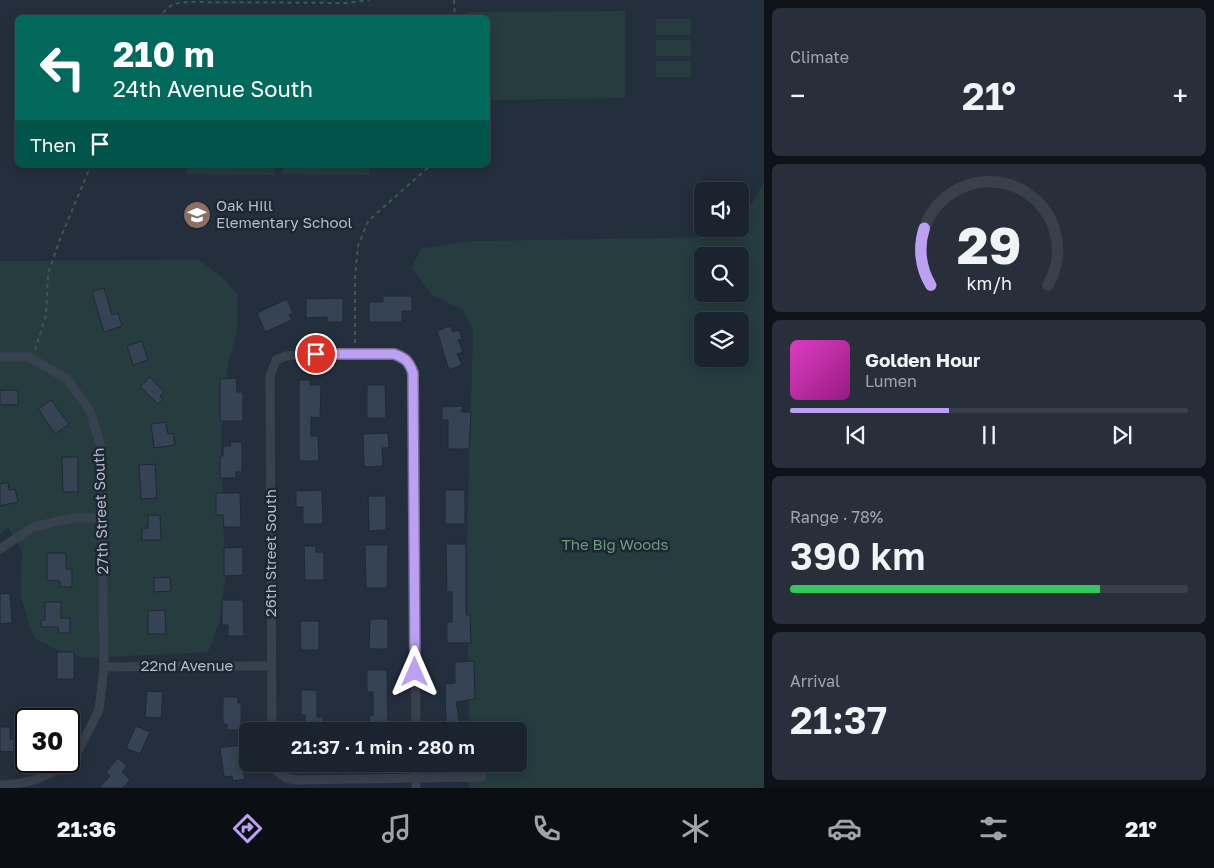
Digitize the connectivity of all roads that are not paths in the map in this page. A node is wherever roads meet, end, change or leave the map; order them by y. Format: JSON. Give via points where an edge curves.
{"nodes":[{"id":1,"x":0,"y":357,"type":"edge"},
{"id":2,"x":102,"y":518,"type":"junction"},
{"id":3,"x":0,"y":549,"type":"edge"},
{"id":4,"x":271,"y":666,"type":"junction"},
{"id":5,"x":104,"y":667,"type":"junction"},
{"id":6,"x":272,"y":722,"type":"edge"},
{"id":7,"x":416,"y":722,"type":"edge"},
{"id":8,"x":80,"y":747,"type":"edge"},
{"id":9,"x":278,"y":772,"type":"edge"},
{"id":10,"x":416,"y":772,"type":"edge"},
{"id":11,"x":50,"y":773,"type":"edge"},
{"id":12,"x":482,"y":777,"type":"dead end"},
{"id":13,"x":416,"y":778,"type":"junction"},
{"id":14,"x":0,"y":785,"type":"edge"},
{"id":15,"x":416,"y":788,"type":"edge"}],
"edges":[{"from":1,"to":2,"type":"street","name":"27th Street South","via":[[29,357],[67,379],[90,411],[101,447]]},
{"from":2,"to":3,"type":"street","via":[[72,518],[32,527]]},
{"from":2,"to":5,"type":"street","name":"27th Street South"},
{"from":4,"to":5,"type":"street","name":"22nd Avenue"},
{"from":4,"to":6,"type":"street","name":"26th Street South"},
{"from":4,"to":7,"type":"street","name":"26th Street South","via":[[270,376],[276,360],[286,356],[394,354],[406,358],[413,373]]},
{"from":5,"to":8,"type":"street","name":"27th Street South","via":[[99,710]]},
{"from":9,"to":13,"type":"street","via":[[296,780]]},
{"from":10,"to":13,"type":"street"},
{"from":11,"to":14,"type":"street","name":"27th Street South","via":[[17,785]]},
{"from":12,"to":13,"type":"street"},
{"from":13,"to":15,"type":"street"}]}
